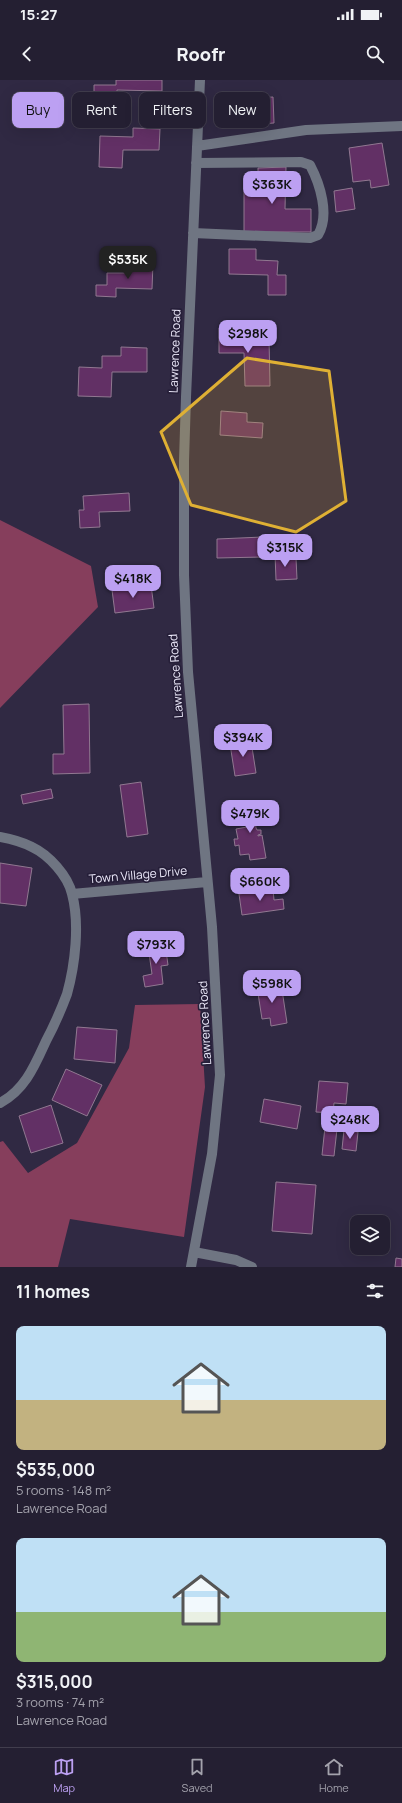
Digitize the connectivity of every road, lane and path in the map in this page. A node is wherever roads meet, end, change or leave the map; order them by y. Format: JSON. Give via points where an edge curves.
{"nodes":[{"id":1,"x":200,"y":80,"type":"edge"},
{"id":2,"x":402,"y":126,"type":"edge"},
{"id":3,"x":197,"y":146,"type":"junction"},
{"id":4,"x":196,"y":163,"type":"junction"},
{"id":5,"x":193,"y":233,"type":"junction"},
{"id":6,"x":0,"y":837,"type":"edge"},
{"id":7,"x":206,"y":882,"type":"junction"},
{"id":8,"x":72,"y":894,"type":"junction"},
{"id":9,"x":0,"y":1103,"type":"edge"},
{"id":10,"x":194,"y":1252,"type":"junction"},
{"id":11,"x":191,"y":1267,"type":"edge"},
{"id":12,"x":252,"y":1267,"type":"edge"}],
"edges":[{"from":1,"to":3,"type":"street","name":"Lawrence Road"},
{"from":2,"to":3,"type":"street","via":[[306,130]]},
{"from":3,"to":4,"type":"street","name":"Lawrence Road"},
{"from":4,"to":5,"type":"street","name":"Lawrence Road"},
{"from":4,"to":5,"type":"street","via":[[301,162],[310,165],[322,197],[323,221],[318,235],[310,238]]},
{"from":5,"to":7,"type":"street","name":"Lawrence Road","via":[[184,461],[184,575],[188,672]]},
{"from":6,"to":8,"type":"street","via":[[18,841],[42,853],[58,870]]},
{"from":7,"to":8,"type":"street","name":"Town Village Drive"},
{"from":7,"to":10,"type":"street","name":"Lawrence Road","via":[[216,988],[220,1075],[212,1154]]},
{"from":8,"to":9,"type":"street","via":[[75,939],[71,977],[66,995],[30,1075],[20,1088]]},
{"from":10,"to":11,"type":"street","name":"Lawrence Road"},
{"from":10,"to":12,"type":"street","via":[[236,1260]]}]}
